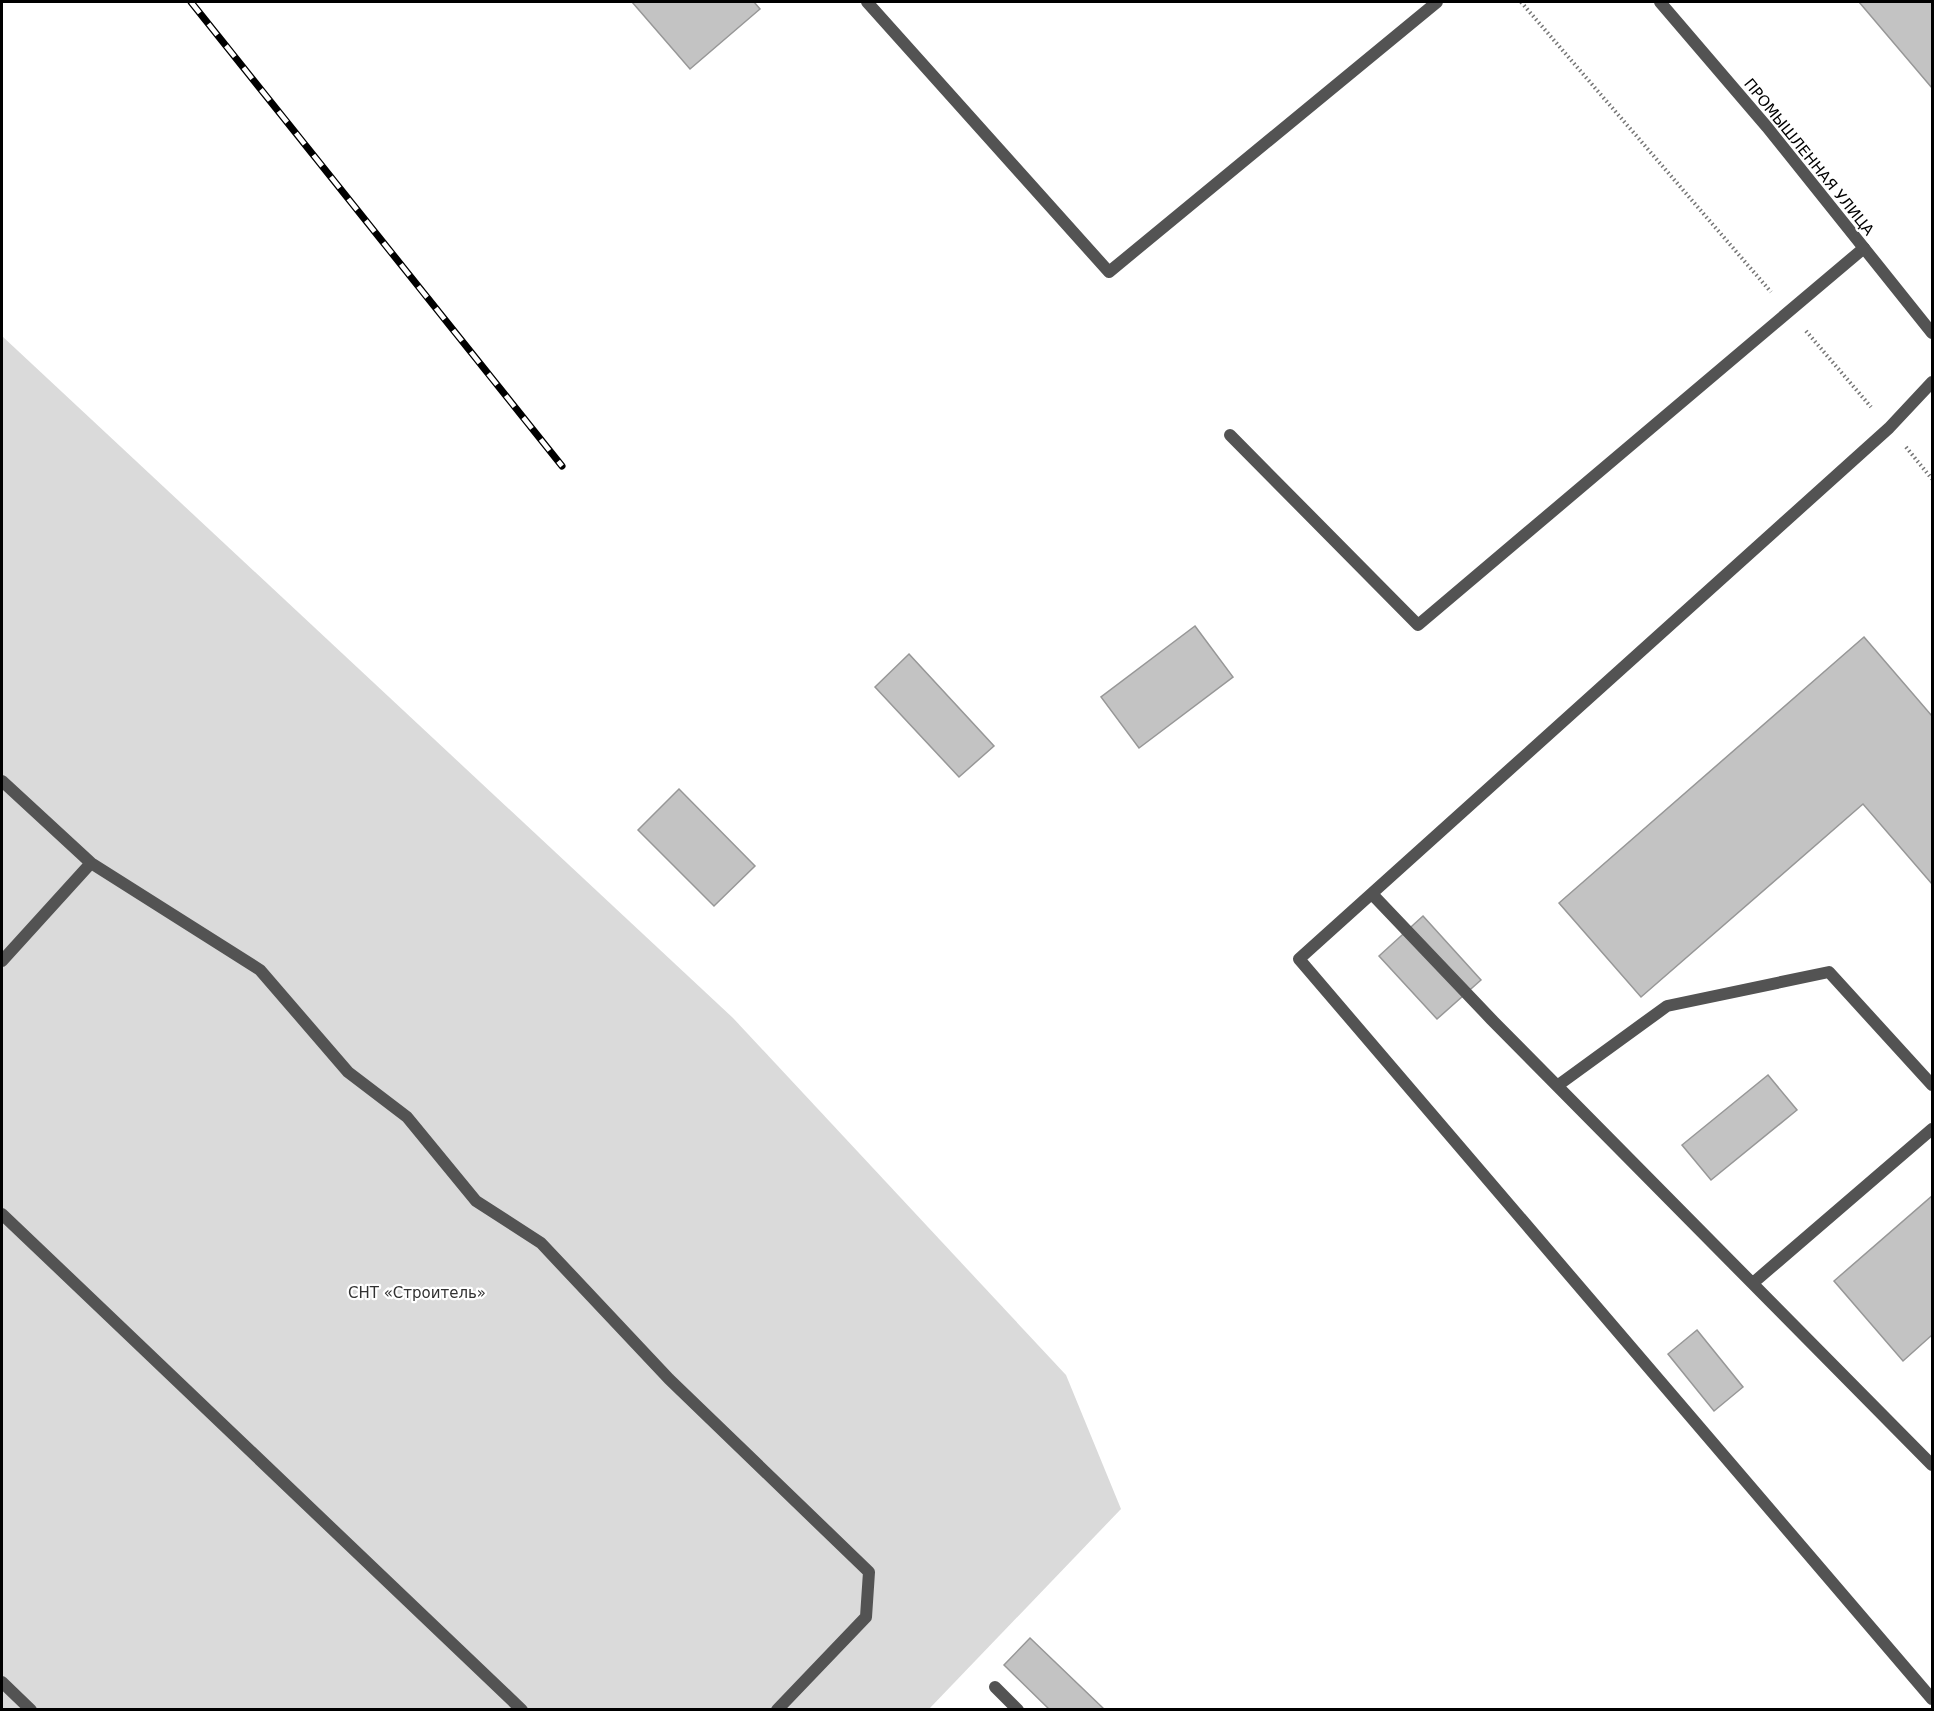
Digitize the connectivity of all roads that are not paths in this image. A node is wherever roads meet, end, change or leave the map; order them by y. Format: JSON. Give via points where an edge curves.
{"nodes":[{"id":1,"x":867,"y":2,"type":"edge"},
{"id":2,"x":1437,"y":2,"type":"edge"},
{"id":3,"x":1660,"y":2,"type":"edge"},
{"id":4,"x":1864,"y":248,"type":"junction"},
{"id":5,"x":1932,"y":333,"type":"edge"},
{"id":6,"x":1932,"y":382,"type":"edge"},
{"id":7,"x":1230,"y":435,"type":"dead end"},
{"id":8,"x":2,"y":781,"type":"edge"},
{"id":9,"x":91,"y":862,"type":"junction"},
{"id":10,"x":1372,"y":894,"type":"junction"},
{"id":11,"x":2,"y":961,"type":"edge"},
{"id":12,"x":1932,"y":1085,"type":"edge"},
{"id":13,"x":1557,"y":1086,"type":"junction"},
{"id":14,"x":1932,"y":1129,"type":"edge"},
{"id":15,"x":2,"y":1214,"type":"edge"},
{"id":16,"x":1753,"y":1283,"type":"junction"},
{"id":17,"x":1932,"y":1465,"type":"edge"},
{"id":18,"x":2,"y":1682,"type":"edge"},
{"id":19,"x":995,"y":1688,"type":"dead end"},
{"id":20,"x":1932,"y":1699,"type":"edge"},
{"id":21,"x":31,"y":1710,"type":"edge"},
{"id":22,"x":522,"y":1710,"type":"edge"},
{"id":23,"x":777,"y":1710,"type":"edge"},
{"id":24,"x":1018,"y":1710,"type":"edge"}],
"edges":[{"from":1,"to":2,"type":"street","via":[[1109,272]]},
{"from":3,"to":4,"type":"street","name":"ПРОМЫШЛЕННАЯ УЛИЦА"},
{"from":4,"to":5,"type":"street","name":"ПРОМЫШЛЕННАЯ УЛИЦА"},
{"from":4,"to":7,"type":"street","via":[[1418,625]]},
{"from":6,"to":10,"type":"street","via":[[1889,428]]},
{"from":8,"to":9,"type":"street"},
{"from":9,"to":11,"type":"street"},
{"from":9,"to":23,"type":"street","via":[[260,970],[348,1072],[407,1118],[476,1201],[541,1243],[669,1379],[869,1572],[866,1617]]},
{"from":10,"to":13,"type":"street"},
{"from":10,"to":20,"type":"street","via":[[1299,959]]},
{"from":12,"to":13,"type":"street","via":[[1829,972],[1667,1006]]},
{"from":13,"to":16,"type":"street"},
{"from":14,"to":16,"type":"street"},
{"from":15,"to":22,"type":"street"},
{"from":16,"to":17,"type":"street"},
{"from":18,"to":21,"type":"street"},
{"from":19,"to":24,"type":"street"}]}
